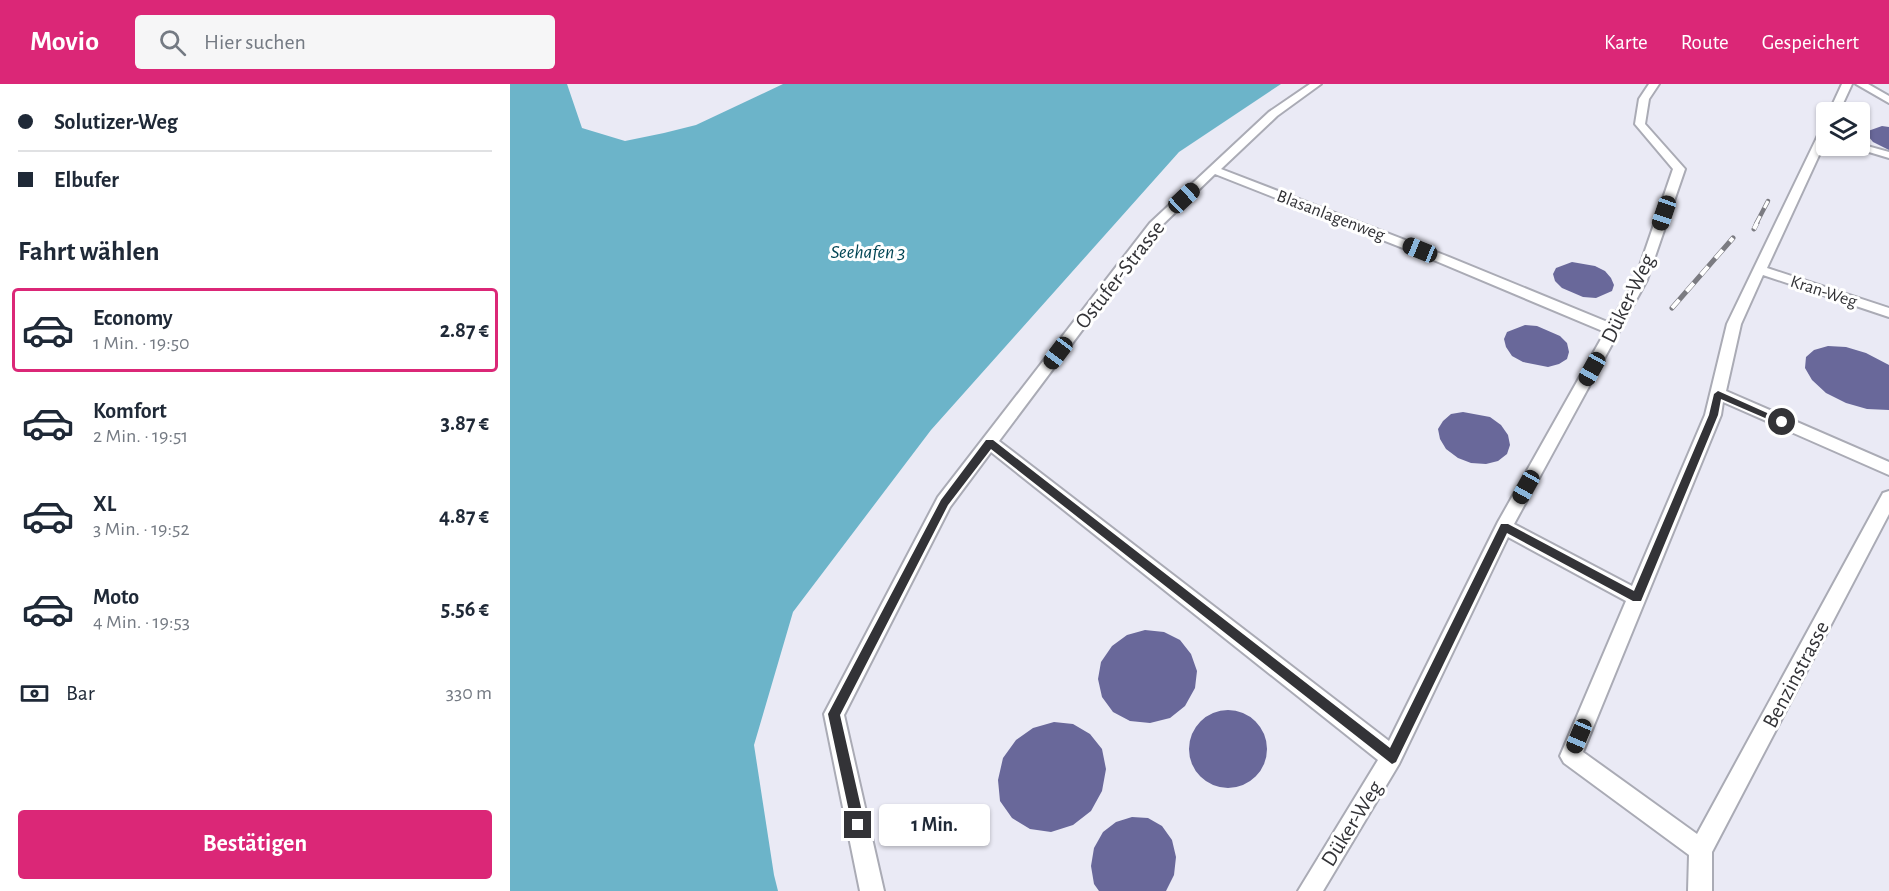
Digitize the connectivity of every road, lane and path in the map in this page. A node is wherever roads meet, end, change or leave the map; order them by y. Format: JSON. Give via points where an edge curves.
{"nodes":[{"id":1,"x":1316,"y":84,"type":"edge"},
{"id":2,"x":1654,"y":84,"type":"edge"},
{"id":3,"x":1847,"y":84,"type":"edge"},
{"id":4,"x":1862,"y":84,"type":"edge"},
{"id":5,"x":1889,"y":100,"type":"edge"},
{"id":6,"x":1839,"y":102,"type":"edge"},
{"id":7,"x":1870,"y":150,"type":"edge"},
{"id":8,"x":1816,"y":153,"type":"edge"},
{"id":9,"x":1889,"y":155,"type":"edge"},
{"id":10,"x":1214,"y":170,"type":"junction"},
{"id":11,"x":1760,"y":270,"type":"junction"},
{"id":12,"x":1889,"y":313,"type":"edge"},
{"id":13,"x":1614,"y":330,"type":"junction"},
{"id":14,"x":1718,"y":394,"type":"junction"},
{"id":15,"x":990,"y":443,"type":"junction"},
{"id":16,"x":1889,"y":469,"type":"edge"},
{"id":17,"x":1889,"y":498,"type":"edge"},
{"id":18,"x":1504,"y":527,"type":"junction"},
{"id":19,"x":1637,"y":598,"type":"junction"},
{"id":20,"x":1392,"y":757,"type":"junction"},
{"id":21,"x":1701,"y":850,"type":"junction"},
{"id":22,"x":872,"y":891,"type":"edge"},
{"id":23,"x":1310,"y":891,"type":"edge"},
{"id":24,"x":1700,"y":891,"type":"edge"}],
"edges":[{"from":1,"to":10,"type":"lane","name":"Ostufer-Strasse","via":[[1274,114]]},
{"from":2,"to":13,"type":"lane","name":"Düker-Weg","via":[[1644,99],[1640,124],[1679,169],[1641,280]]},
{"from":3,"to":6,"type":"lane"},
{"from":4,"to":5,"type":"lane"},
{"from":7,"to":9,"type":"lane"},
{"from":8,"to":11,"type":"lane"},
{"from":10,"to":13,"type":"lane","name":"Blasanlagenweg"},
{"from":10,"to":15,"type":"lane","name":"Ostufer-Strasse","via":[[1154,226]]},
{"from":11,"to":12,"type":"lane","name":"Kran-Weg"},
{"from":11,"to":14,"type":"lane","via":[[1734,324]]},
{"from":13,"to":18,"type":"lane","name":"Düker-Weg"},
{"from":14,"to":16,"type":"lane"},
{"from":14,"to":19,"type":"lane","via":[[1713,415]]},
{"from":15,"to":20,"type":"lane"},
{"from":15,"to":22,"type":"lane","name":"Ostufer-Strasse","via":[[944,502],[834,714]]},
{"from":17,"to":21,"type":"lane","name":"Benzinstrasse"},
{"from":18,"to":19,"type":"lane"},
{"from":18,"to":20,"type":"lane","name":"Düker-Weg"},
{"from":19,"to":21,"type":"lane","via":[[1571,756]]},
{"from":20,"to":23,"type":"lane","name":"Düker-Weg"},
{"from":21,"to":24,"type":"lane"}]}
